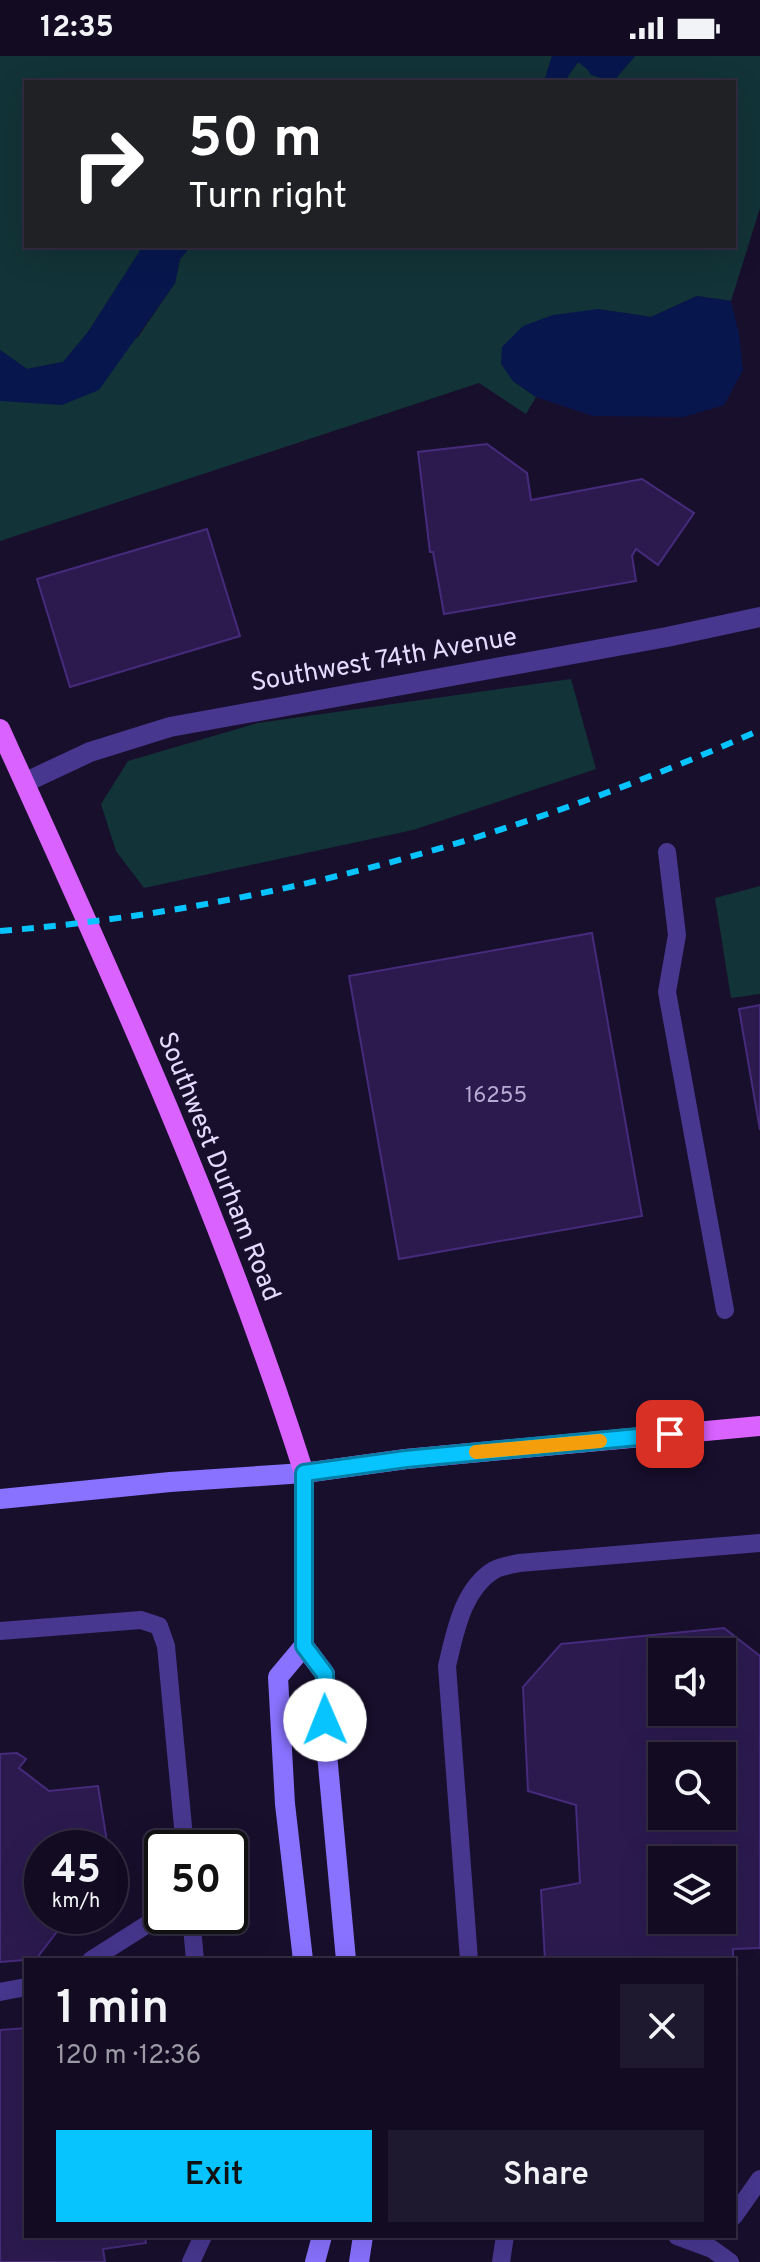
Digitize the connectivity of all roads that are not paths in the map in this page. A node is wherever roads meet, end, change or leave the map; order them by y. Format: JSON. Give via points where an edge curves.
{"nodes":[{"id":1,"x":760,"y":617,"type":"edge"},
{"id":2,"x":0,"y":729,"type":"edge"},
{"id":3,"x":26,"y":782,"type":"junction"},
{"id":4,"x":667,"y":852,"type":"dead end"},
{"id":5,"x":725,"y":1310,"type":"dead end"},
{"id":6,"x":760,"y":1426,"type":"edge"},
{"id":7,"x":304,"y":1473,"type":"junction"},
{"id":8,"x":0,"y":1499,"type":"edge"},
{"id":9,"x":760,"y":1543,"type":"edge"},
{"id":10,"x":0,"y":1631,"type":"edge"},
{"id":11,"x":304,"y":1646,"type":"junction"},
{"id":12,"x":183,"y":1830,"type":"edge"},
{"id":13,"x":144,"y":1926,"type":"edge"},
{"id":14,"x":193,"y":1934,"type":"edge"},
{"id":15,"x":94,"y":1958,"type":"edge"},
{"id":16,"x":195,"y":1958,"type":"edge"},
{"id":17,"x":303,"y":1958,"type":"edge"},
{"id":18,"x":346,"y":1958,"type":"edge"},
{"id":19,"x":469,"y":1958,"type":"edge"},
{"id":20,"x":24,"y":1987,"type":"edge"},
{"id":21,"x":0,"y":1992,"type":"edge"},
{"id":22,"x":760,"y":2179,"type":"edge"},
{"id":23,"x":736,"y":2213,"type":"edge"},
{"id":24,"x":202,"y":2238,"type":"edge"},
{"id":25,"x":321,"y":2238,"type":"edge"},
{"id":26,"x":363,"y":2238,"type":"edge"},
{"id":27,"x":505,"y":2238,"type":"edge"},
{"id":28,"x":690,"y":2238,"type":"edge"},
{"id":29,"x":716,"y":2242,"type":"edge"},
{"id":30,"x":191,"y":2262,"type":"edge"},
{"id":31,"x":315,"y":2262,"type":"edge"},
{"id":32,"x":359,"y":2262,"type":"edge"},
{"id":33,"x":501,"y":2262,"type":"edge"},
{"id":34,"x":730,"y":2262,"type":"edge"}],
"edges":[{"from":1,"to":3,"type":"street","name":"Southwest 74th Avenue","via":[[170,727],[90,752]]},
{"from":2,"to":3,"type":"main road","name":"Southwest Durham Road"},
{"from":3,"to":7,"type":"main road","name":"Southwest Durham Road","via":[[196,1172],[274,1377]]},
{"from":4,"to":5,"type":"lane","via":[[677,935],[667,992]]},
{"from":6,"to":7,"type":"main road"},
{"from":7,"to":8,"type":"main road"},
{"from":7,"to":11,"type":"main road","name":"Southwest Durham Road"},
{"from":9,"to":19,"type":"lane","via":[[519,1563],[495,1570],[475,1589],[458,1620],[447,1666]]},
{"from":10,"to":12,"type":"lane","via":[[141,1620],[159,1626],[166,1646]]},
{"from":11,"to":17,"type":"main road","via":[[278,1677],[285,1804]]},
{"from":11,"to":18,"type":"main road","via":[[325,1674],[326,1743]]},
{"from":13,"to":15,"type":"lane"},
{"from":14,"to":16,"type":"lane"},
{"from":20,"to":21,"type":"lane"},
{"from":22,"to":23,"type":"lane"},
{"from":24,"to":30,"type":"lane"},
{"from":25,"to":31,"type":"main road"},
{"from":26,"to":32,"type":"main road"},
{"from":27,"to":33,"type":"lane"},
{"from":28,"to":29,"type":"lane"},
{"from":29,"to":34,"type":"lane"}]}
